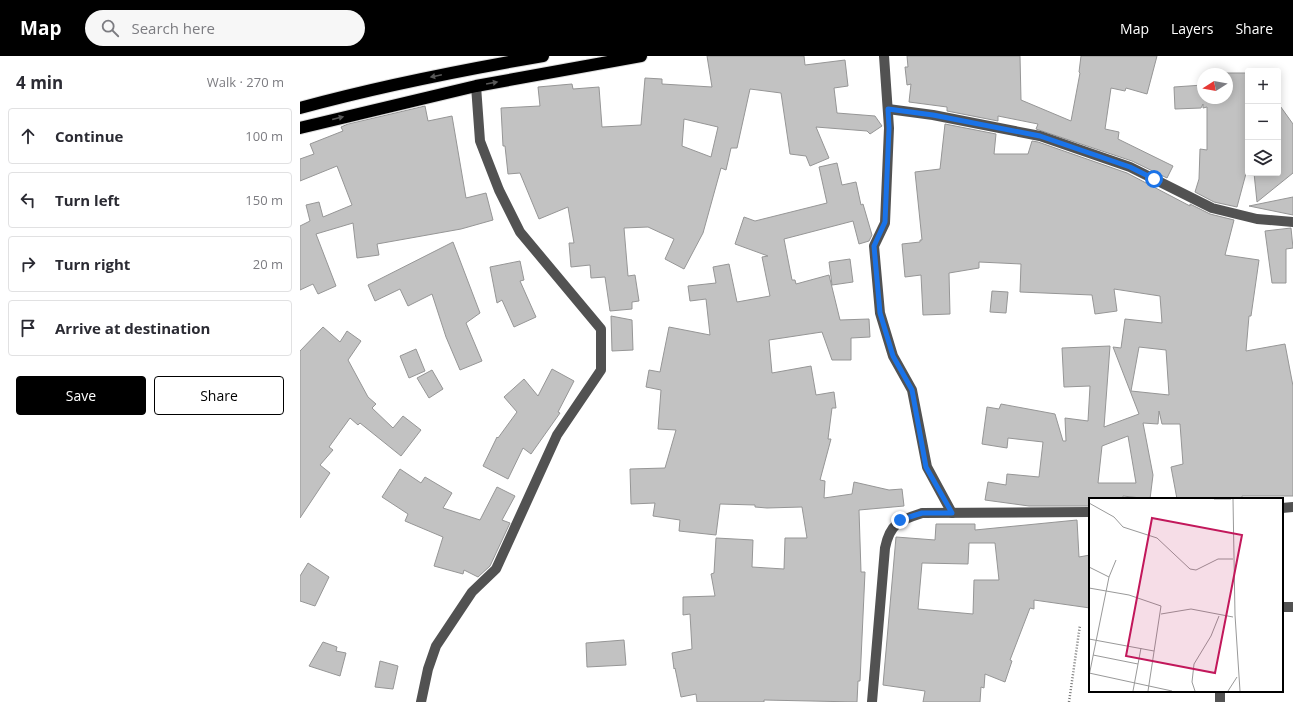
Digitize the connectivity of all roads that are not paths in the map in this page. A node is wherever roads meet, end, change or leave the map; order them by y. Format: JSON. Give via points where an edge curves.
{"nodes":[{"id":1,"x":543,"y":56,"type":"edge"},
{"id":2,"x":641,"y":56,"type":"edge"},
{"id":3,"x":884,"y":56,"type":"edge"},
{"id":4,"x":476,"y":86,"type":"junction"},
{"id":5,"x":300,"y":108,"type":"edge"},
{"id":6,"x":888,"y":109,"type":"junction"},
{"id":7,"x":300,"y":128,"type":"edge"},
{"id":8,"x":1293,"y":222,"type":"edge"},
{"id":9,"x":1293,"y":507,"type":"edge"},
{"id":10,"x":1283,"y":508,"type":"edge"},
{"id":11,"x":1089,"y":512,"type":"edge"},
{"id":12,"x":952,"y":513,"type":"junction"},
{"id":13,"x":421,"y":702,"type":"edge"},
{"id":14,"x":872,"y":702,"type":"edge"}],
"edges":[{"from":1,"to":5,"type":"highway","one_way":true,"via":[[350,94]]},
{"from":4,"to":2,"type":"highway","one_way":true},
{"from":3,"to":6,"type":"street"},
{"from":7,"to":4,"type":"highway","one_way":true},
{"from":4,"to":13,"type":"street","via":[[480,141],[499,190],[520,232],[601,329],[601,370],[557,435],[496,569],[472,592],[436,646]]},
{"from":6,"to":8,"type":"street","via":[[1040,136],[1130,167],[1212,208],[1257,219]]},
{"from":6,"to":12,"type":"street","via":[[885,222],[874,246],[880,313],[893,356],[912,390],[926,467]]},
{"from":9,"to":10,"type":"street"},
{"from":11,"to":12,"type":"street"},
{"from":12,"to":14,"type":"street","via":[[922,513],[900,520],[888,533]]}]}
